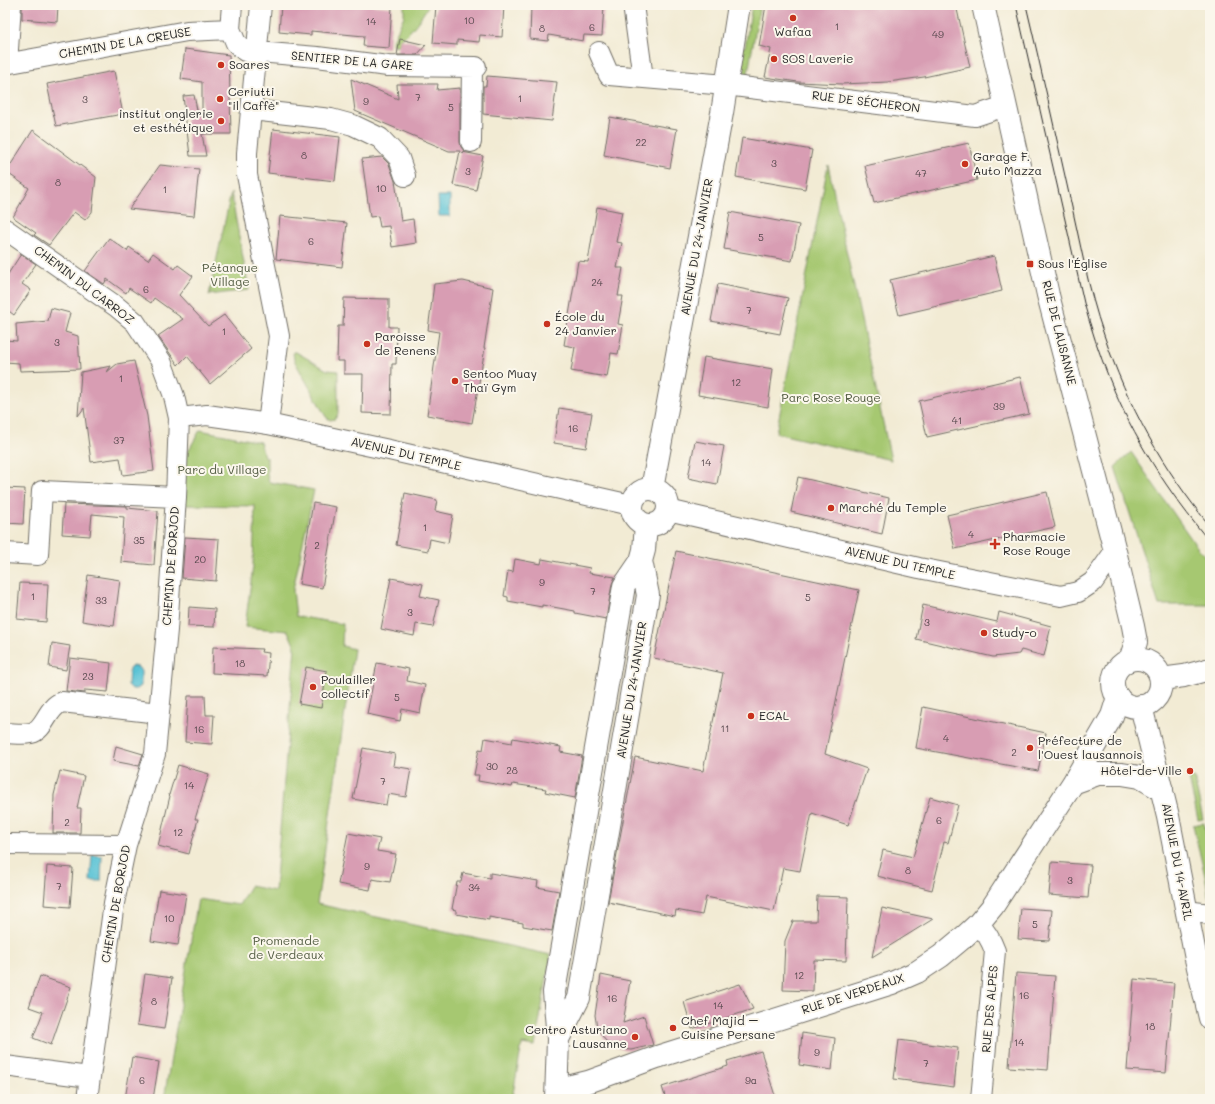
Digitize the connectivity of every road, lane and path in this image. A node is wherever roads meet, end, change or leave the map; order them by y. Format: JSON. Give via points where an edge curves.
{"nodes":[{"id":1,"x":11,"y":5,"type":"edge"},
{"id":2,"x":232,"y":5,"type":"edge"},
{"id":3,"x":262,"y":5,"type":"edge"},
{"id":4,"x":633,"y":5,"type":"edge"},
{"id":5,"x":739,"y":5,"type":"edge"},
{"id":6,"x":983,"y":5,"type":"edge"},
{"id":7,"x":230,"y":29,"type":"junction"},
{"id":8,"x":257,"y":52,"type":"junction"},
{"id":9,"x":599,"y":52,"type":"dead end"},
{"id":10,"x":6,"y":64,"type":"edge"},
{"id":11,"x":644,"y":78,"type":"junction"},
{"id":12,"x":726,"y":85,"type":"junction"},
{"id":13,"x":1005,"y":106,"type":"junction"},
{"id":14,"x":252,"y":110,"type":"junction"},
{"id":15,"x":471,"y":142,"type":"dead end"},
{"id":16,"x":405,"y":176,"type":"dead end"},
{"id":17,"x":5,"y":229,"type":"edge"},
{"id":18,"x":179,"y":418,"type":"junction"},
{"id":19,"x":268,"y":424,"type":"junction"},
{"id":20,"x":652,"y":489,"type":"junction"},
{"id":21,"x":176,"y":497,"type":"junction"},
{"id":22,"x":631,"y":505,"type":"junction"},
{"id":23,"x":668,"y":510,"type":"junction"},
{"id":24,"x":646,"y":525,"type":"junction"},
{"id":25,"x":1115,"y":551,"type":"junction"},
{"id":26,"x":5,"y":553,"type":"edge"},
{"id":27,"x":641,"y":560,"type":"junction"},
{"id":28,"x":1130,"y":660,"type":"junction"},
{"id":29,"x":1210,"y":669,"type":"edge"},
{"id":30,"x":1161,"y":679,"type":"junction"},
{"id":31,"x":1118,"y":697,"type":"junction"},
{"id":32,"x":1141,"y":706,"type":"junction"},
{"id":33,"x":159,"y":713,"type":"junction"},
{"id":34,"x":5,"y":733,"type":"edge"},
{"id":35,"x":1073,"y":782,"type":"junction"},
{"id":36,"x":1162,"y":790,"type":"junction"},
{"id":37,"x":585,"y":815,"type":"junction"},
{"id":38,"x":610,"y":820,"type":"junction"},
{"id":39,"x":5,"y":844,"type":"edge"},
{"id":40,"x":126,"y":845,"type":"junction"},
{"id":41,"x":1186,"y":911,"type":"junction"},
{"id":42,"x":1210,"y":914,"type":"edge"},
{"id":43,"x":978,"y":924,"type":"junction"},
{"id":44,"x":562,"y":947,"type":"junction"},
{"id":45,"x":587,"y":952,"type":"junction"},
{"id":46,"x":1210,"y":1018,"type":"edge"},
{"id":47,"x":558,"y":1038,"type":"junction"},
{"id":48,"x":5,"y":1066,"type":"edge"},
{"id":49,"x":89,"y":1077,"type":"junction"},
{"id":50,"x":86,"y":1099,"type":"edge"},
{"id":51,"x":556,"y":1099,"type":"edge"},
{"id":52,"x":981,"y":1099,"type":"edge"}],
"edges":[{"from":1,"to":10,"type":"street"},
{"from":2,"to":7,"type":"street"},
{"from":3,"to":8,"type":"street"},
{"from":4,"to":11,"type":"street"},
{"from":5,"to":12,"type":"street","name":"AVENUE DU 24-JANVIER"},
{"from":6,"to":13,"type":"street","name":"RUE DE LAUSANNE"},
{"from":7,"to":8,"type":"street","via":[[236,43],[245,51]]},
{"from":7,"to":10,"type":"street","name":"CHEMIN DE LA CREUSE","via":[[187,30]]},
{"from":8,"to":14,"type":"street"},
{"from":8,"to":15,"type":"street","name":"SENTIER DE LA GARE","via":[[388,66],[474,67]]},
{"from":9,"to":11,"type":"street","via":[[609,75]]},
{"from":11,"to":12,"type":"street"},
{"from":12,"to":13,"type":"street","name":"RUE DE SÉCHERON","via":[[975,116]]},
{"from":12,"to":20,"type":"street","name":"AVENUE DU 24-JANVIER"},
{"from":13,"to":25,"type":"street","name":"RUE DE LAUSANNE","via":[[1048,294]]},
{"from":14,"to":16,"type":"street","via":[[331,119],[353,125],[380,138],[399,158]]},
{"from":14,"to":19,"type":"street","via":[[247,175],[279,336]]},
{"from":17,"to":18,"type":"street","name":"CHEMIN DU CARROZ","via":[[135,322],[160,361],[174,396]]},
{"from":18,"to":19,"type":"street","name":"AVENUE DU TEMPLE","via":[[207,415]]},
{"from":18,"to":21,"type":"street","name":"CHEMIN DE BORJOD"},
{"from":19,"to":22,"type":"street","name":"AVENUE DU TEMPLE"},
{"from":20,"to":22,"type":"street","via":[[636,494]]},
{"from":20,"to":23,"type":"street","via":[[666,499]]},
{"from":21,"to":26,"type":"street","via":[[42,491],[38,555]]},
{"from":21,"to":33,"type":"street","name":"CHEMIN DE BORJOD"},
{"from":22,"to":24,"type":"street","via":[[633,516]]},
{"from":23,"to":24,"type":"street","via":[[658,524]]},
{"from":23,"to":25,"type":"street","name":"AVENUE DU TEMPLE","via":[[919,568],[1061,596],[1078,592],[1092,582]]},
{"from":24,"to":27,"type":"street","name":"AVENUE DU 24-JANVIER"},
{"from":25,"to":28,"type":"street","name":"RUE DE LAUSANNE","via":[[1136,642]]},
{"from":27,"to":37,"type":"street","name":"AVENUE DU 24-JANVIER","via":[[624,586]]},
{"from":27,"to":38,"type":"street","name":"AVENUE DU 24-JANVIER","via":[[648,596]]},
{"from":28,"to":30,"type":"street","via":[[1144,659],[1150,662],[1159,672]]},
{"from":28,"to":31,"type":"street","via":[[1119,667],[1114,678],[1113,685]]},
{"from":29,"to":30,"type":"street"},
{"from":30,"to":32,"type":"street","via":[[1159,694],[1148,704]]},
{"from":31,"to":32,"type":"street","via":[[1129,705]]},
{"from":31,"to":35,"type":"street","name":"RUE DE VERDEAUX","via":[[1112,716]]},
{"from":32,"to":36,"type":"street","name":"AVENUE DU 14-AVRIL"},
{"from":33,"to":34,"type":"street","via":[[62,702],[56,704],[33,733]]},
{"from":33,"to":40,"type":"street","name":"CHEMIN DE BORJOD","via":[[155,754]]},
{"from":35,"to":36,"type":"street","via":[[1098,774],[1122,774],[1140,777]]},
{"from":35,"to":43,"type":"street","name":"RUE DE VERDEAUX","via":[[1000,897]]},
{"from":36,"to":41,"type":"street","name":"AVENUE DU 14-AVRIL"},
{"from":37,"to":38,"type":"street"},
{"from":37,"to":44,"type":"street","name":"AVENUE DU 24-JANVIER"},
{"from":38,"to":45,"type":"street","name":"AVENUE DU 24-JANVIER"},
{"from":39,"to":40,"type":"street"},
{"from":40,"to":49,"type":"street","name":"CHEMIN DE BORJOD","via":[[114,903]]},
{"from":41,"to":42,"type":"street"},
{"from":41,"to":46,"type":"street","name":"AVENUE DU 14-AVRIL"},
{"from":43,"to":51,"type":"street","name":"RUE DE VERDEAUX","via":[[941,956],[917,972],[892,983],[572,1086]]},
{"from":43,"to":52,"type":"street","name":"RUE DES ALPES","via":[[991,939],[995,951]]},
{"from":44,"to":45,"type":"street"},
{"from":44,"to":47,"type":"street","name":"AVENUE DU 24-JANVIER","via":[[554,992]]},
{"from":45,"to":47,"type":"street","name":"AVENUE DU 24-JANVIER","via":[[579,998]]},
{"from":47,"to":51,"type":"street","name":"AVENUE DU 24-JANVIER"},
{"from":48,"to":49,"type":"street"},
{"from":49,"to":50,"type":"street","name":"CHEMIN DE BORJOD"}]}
